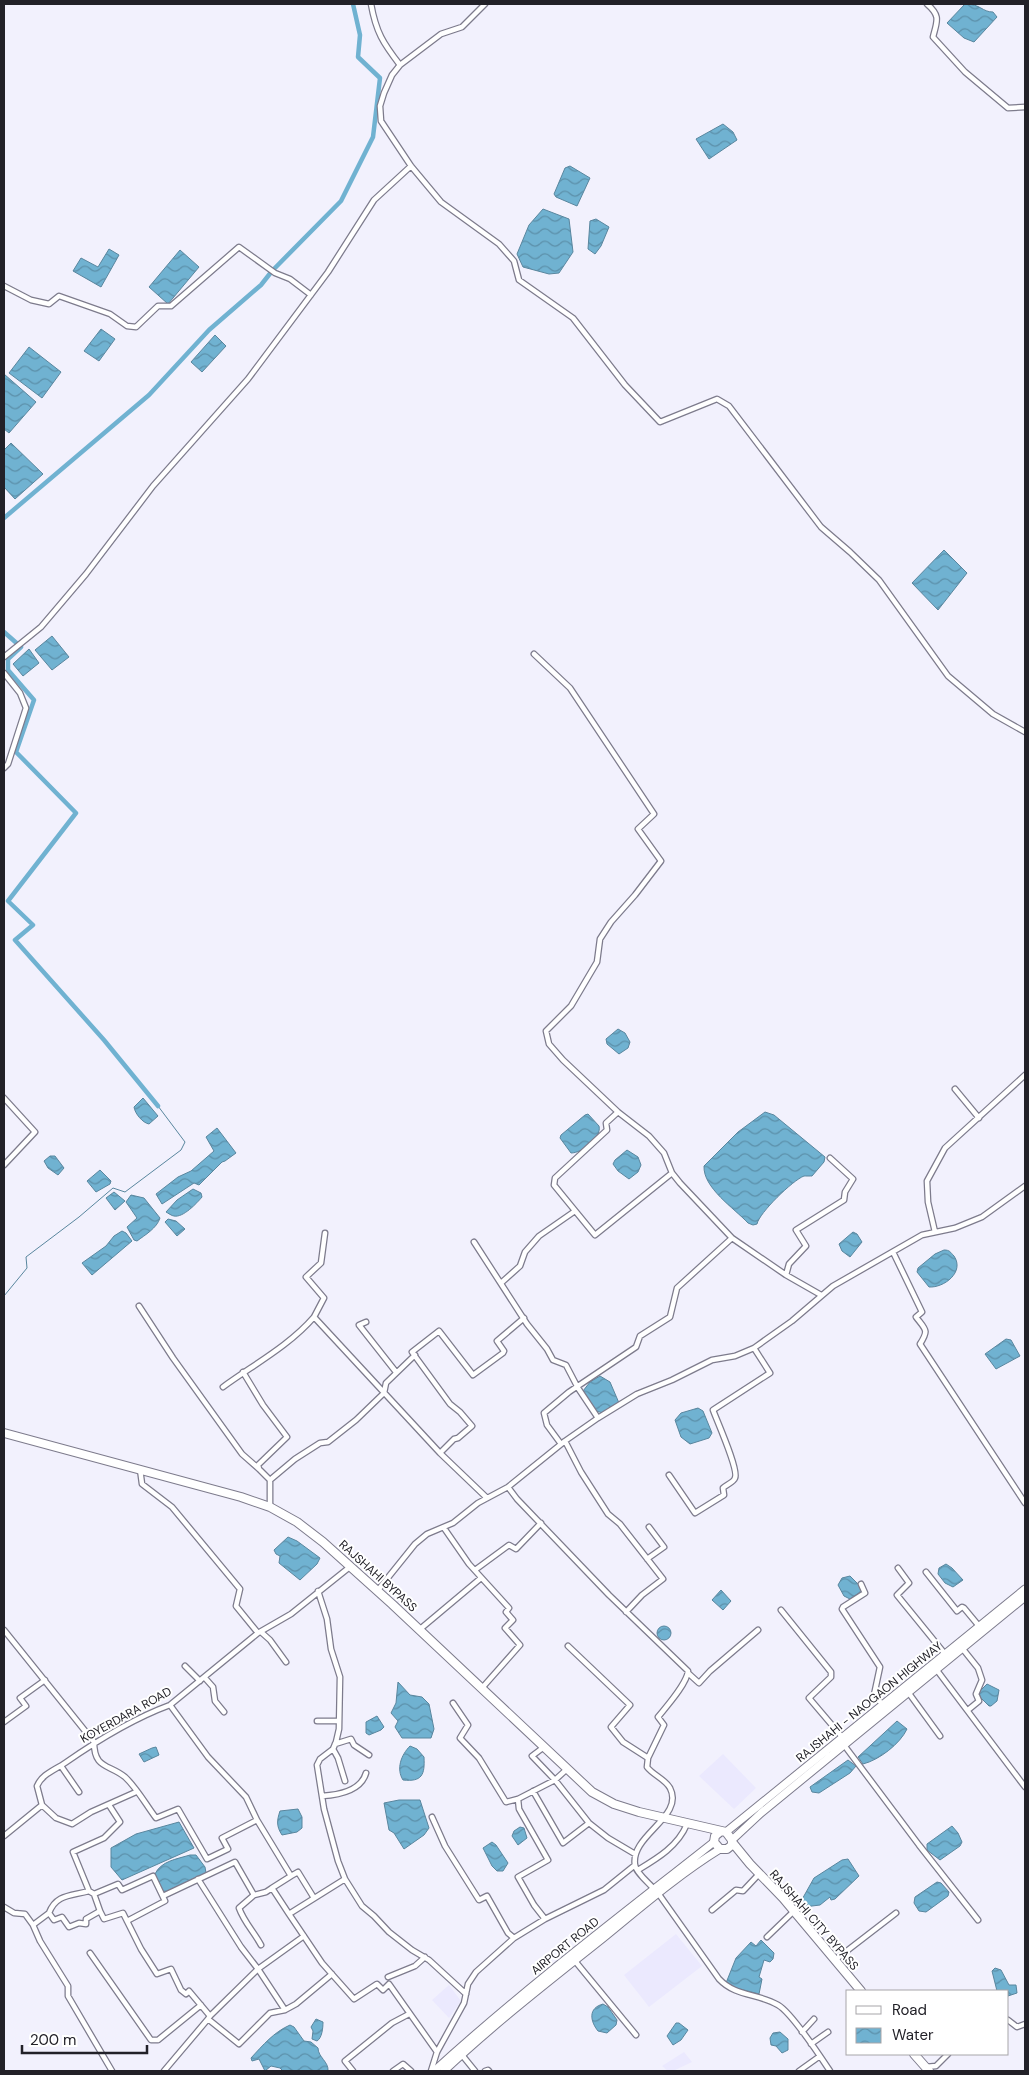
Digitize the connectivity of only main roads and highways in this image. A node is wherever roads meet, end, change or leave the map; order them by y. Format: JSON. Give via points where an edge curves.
{"nodes":[{"id":1,"x":4,"y":1433,"type":"edge"},
{"id":2,"x":1025,"y":1589,"type":"edge"},
{"id":3,"x":1025,"y":1597,"type":"edge"},
{"id":4,"x":885,"y":1707,"type":"junction"},
{"id":5,"x":844,"y":1741,"type":"junction"},
{"id":6,"x":687,"y":1823,"type":"junction"},
{"id":7,"x":723,"y":1832,"type":"junction"},
{"id":8,"x":714,"y":1841,"type":"junction"},
{"id":9,"x":732,"y":1841,"type":"junction"},
{"id":10,"x":722,"y":1850,"type":"junction"},
{"id":11,"x":750,"y":1864,"type":"junction"},
{"id":12,"x":656,"y":1891,"type":"junction"},
{"id":13,"x":860,"y":1990,"type":"edge"},
{"id":14,"x":915,"y":2055,"type":"edge"},
{"id":15,"x":927,"y":2069,"type":"edge"},
{"id":16,"x":433,"y":2071,"type":"edge"},
{"id":17,"x":444,"y":2071,"type":"edge"}],
"edges":[{"from":1,"to":6,"type":"highway","name":"RAJSHAHI BYPASS","via":[[241,1497],[270,1507],[297,1522],[378,1590],[592,1792],[614,1804]]},
{"from":2,"to":4,"type":"main road","name":"RAJSHAHI - NAOGAON HIGHWAY"},
{"from":3,"to":4,"type":"main road","name":"RAJSHAHI - NAOGAON HIGHWAY"},
{"from":4,"to":5,"type":"main road","name":"RAJSHAHI - NAOGAON HIGHWAY"},
{"from":5,"to":7,"type":"main road","name":"RAJSHAHI - NAOGAON HIGHWAY"},
{"from":5,"to":9,"type":"main road","name":"RAJSHAHI - NAOGAON HIGHWAY"},
{"from":6,"to":7,"type":"highway"},
{"from":6,"to":8,"type":"highway","via":[[704,1831]]},
{"from":7,"to":8,"type":"highway"},
{"from":7,"to":9,"type":"highway","name":"RAJSHAHI CITY BYPASS"},
{"from":8,"to":10,"type":"highway"},
{"from":8,"to":12,"type":"main road","name":"AIRPORT ROAD"},
{"from":9,"to":10,"type":"highway","via":[[730,1847]]},
{"from":9,"to":11,"type":"highway","name":"RAJSHAHI CITY BYPASS"},
{"from":10,"to":11,"type":"highway"},
{"from":10,"to":12,"type":"main road","name":"AIRPORT ROAD"},
{"from":11,"to":13,"type":"highway","name":"RAJSHAHI CITY BYPASS"},
{"from":12,"to":16,"type":"main road","name":"AIRPORT ROAD"},
{"from":12,"to":17,"type":"main road","name":"AIRPORT ROAD"},
{"from":14,"to":15,"type":"highway"}]}
